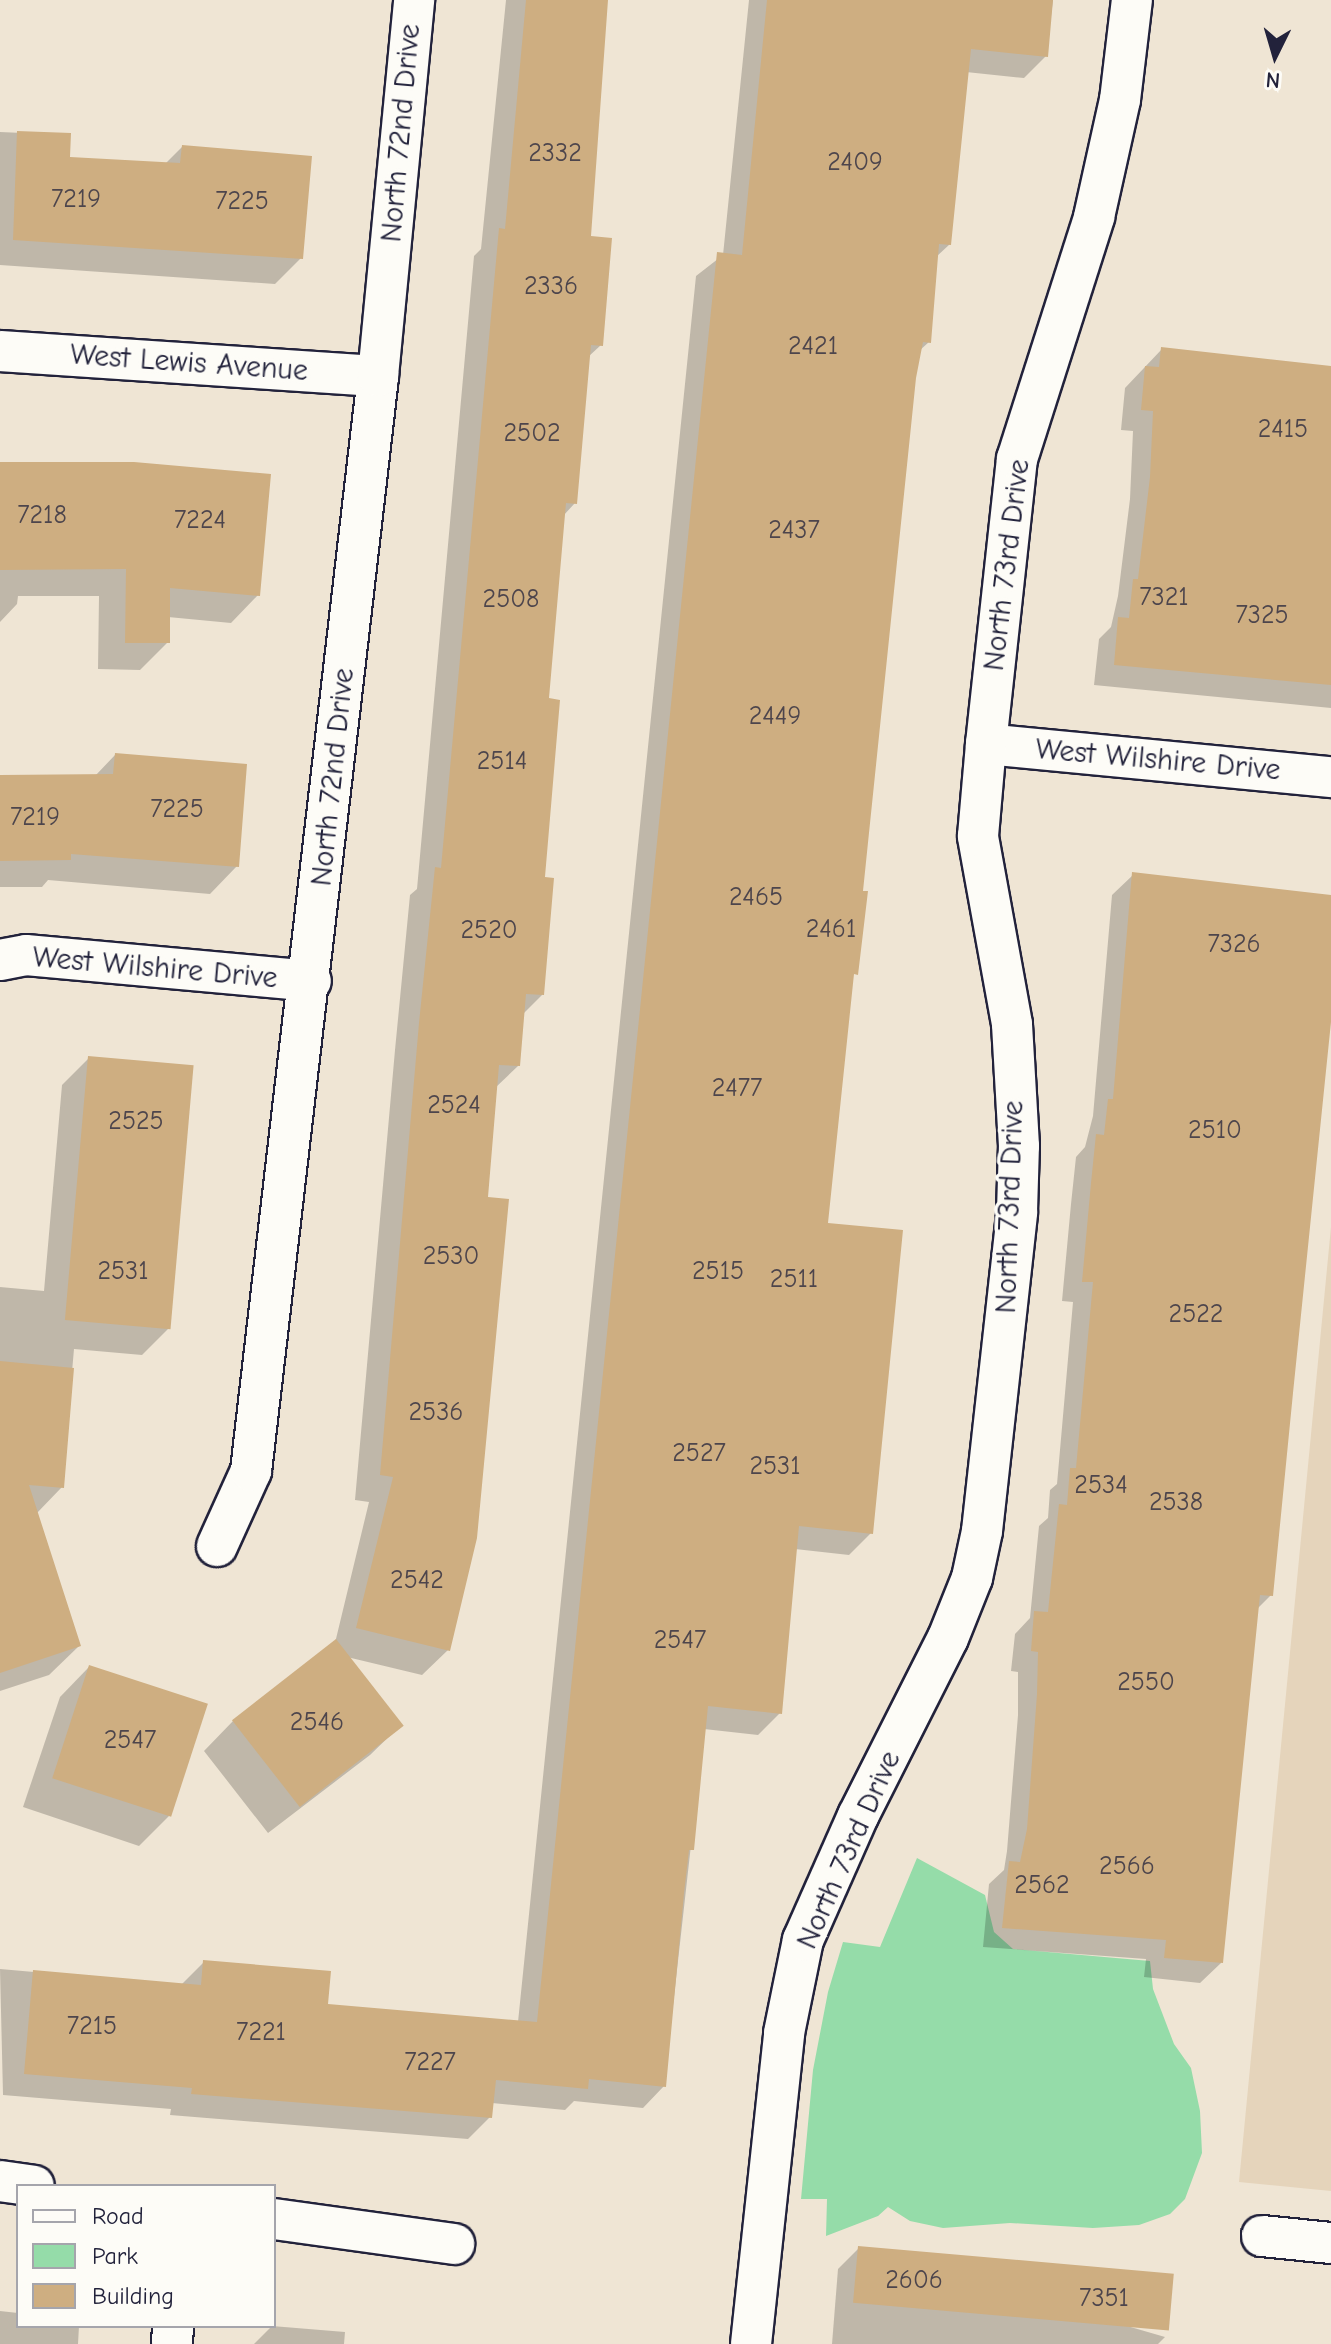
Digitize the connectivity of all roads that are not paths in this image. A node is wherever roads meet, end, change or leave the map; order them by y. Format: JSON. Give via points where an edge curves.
{"nodes":[{"id":1,"x":414,"y":0,"type":"edge"},
{"id":2,"x":1132,"y":0,"type":"edge"},
{"id":3,"x":0,"y":351,"type":"edge"},
{"id":4,"x":378,"y":376,"type":"junction"},
{"id":5,"x":986,"y":744,"type":"junction"},
{"id":6,"x":1331,"y":777,"type":"edge"},
{"id":7,"x":0,"y":960,"type":"edge"},
{"id":8,"x":311,"y":981,"type":"junction"},
{"id":9,"x":217,"y":1546,"type":"dead end"},
{"id":10,"x":0,"y":2181,"type":"edge"},
{"id":11,"x":20,"y":2184,"type":"edge"},
{"id":12,"x":276,"y":2219,"type":"edge"},
{"id":13,"x":1262,"y":2236,"type":"dead end"},
{"id":14,"x":1331,"y":2243,"type":"edge"},
{"id":15,"x":454,"y":2244,"type":"dead end"},
{"id":16,"x":751,"y":2344,"type":"edge"}],
"edges":[{"from":1,"to":4,"type":"street","name":"North 72nd Drive"},
{"from":2,"to":5,"type":"street","name":"North 73rd Drive","via":[[1120,100],[1094,217],[1017,459]]},
{"from":3,"to":4,"type":"street","name":"West Lewis Avenue"},
{"from":4,"to":8,"type":"street","name":"North 72nd Drive"},
{"from":5,"to":6,"type":"street","name":"West Wilshire Drive"},
{"from":5,"to":16,"type":"street","name":"North 73rd Drive","via":[[978,836],[1012,1024],[1019,1146],[982,1531],[972,1578],[948,1638],[858,1816],[803,1940],[784,2033]]},
{"from":7,"to":8,"type":"street","name":"West Wilshire Drive","via":[[41,956]]},
{"from":8,"to":9,"type":"street","name":"North 72nd Drive","via":[[251,1471]]},
{"from":10,"to":11,"type":"street"},
{"from":12,"to":15,"type":"street"},
{"from":13,"to":14,"type":"street"}]}
